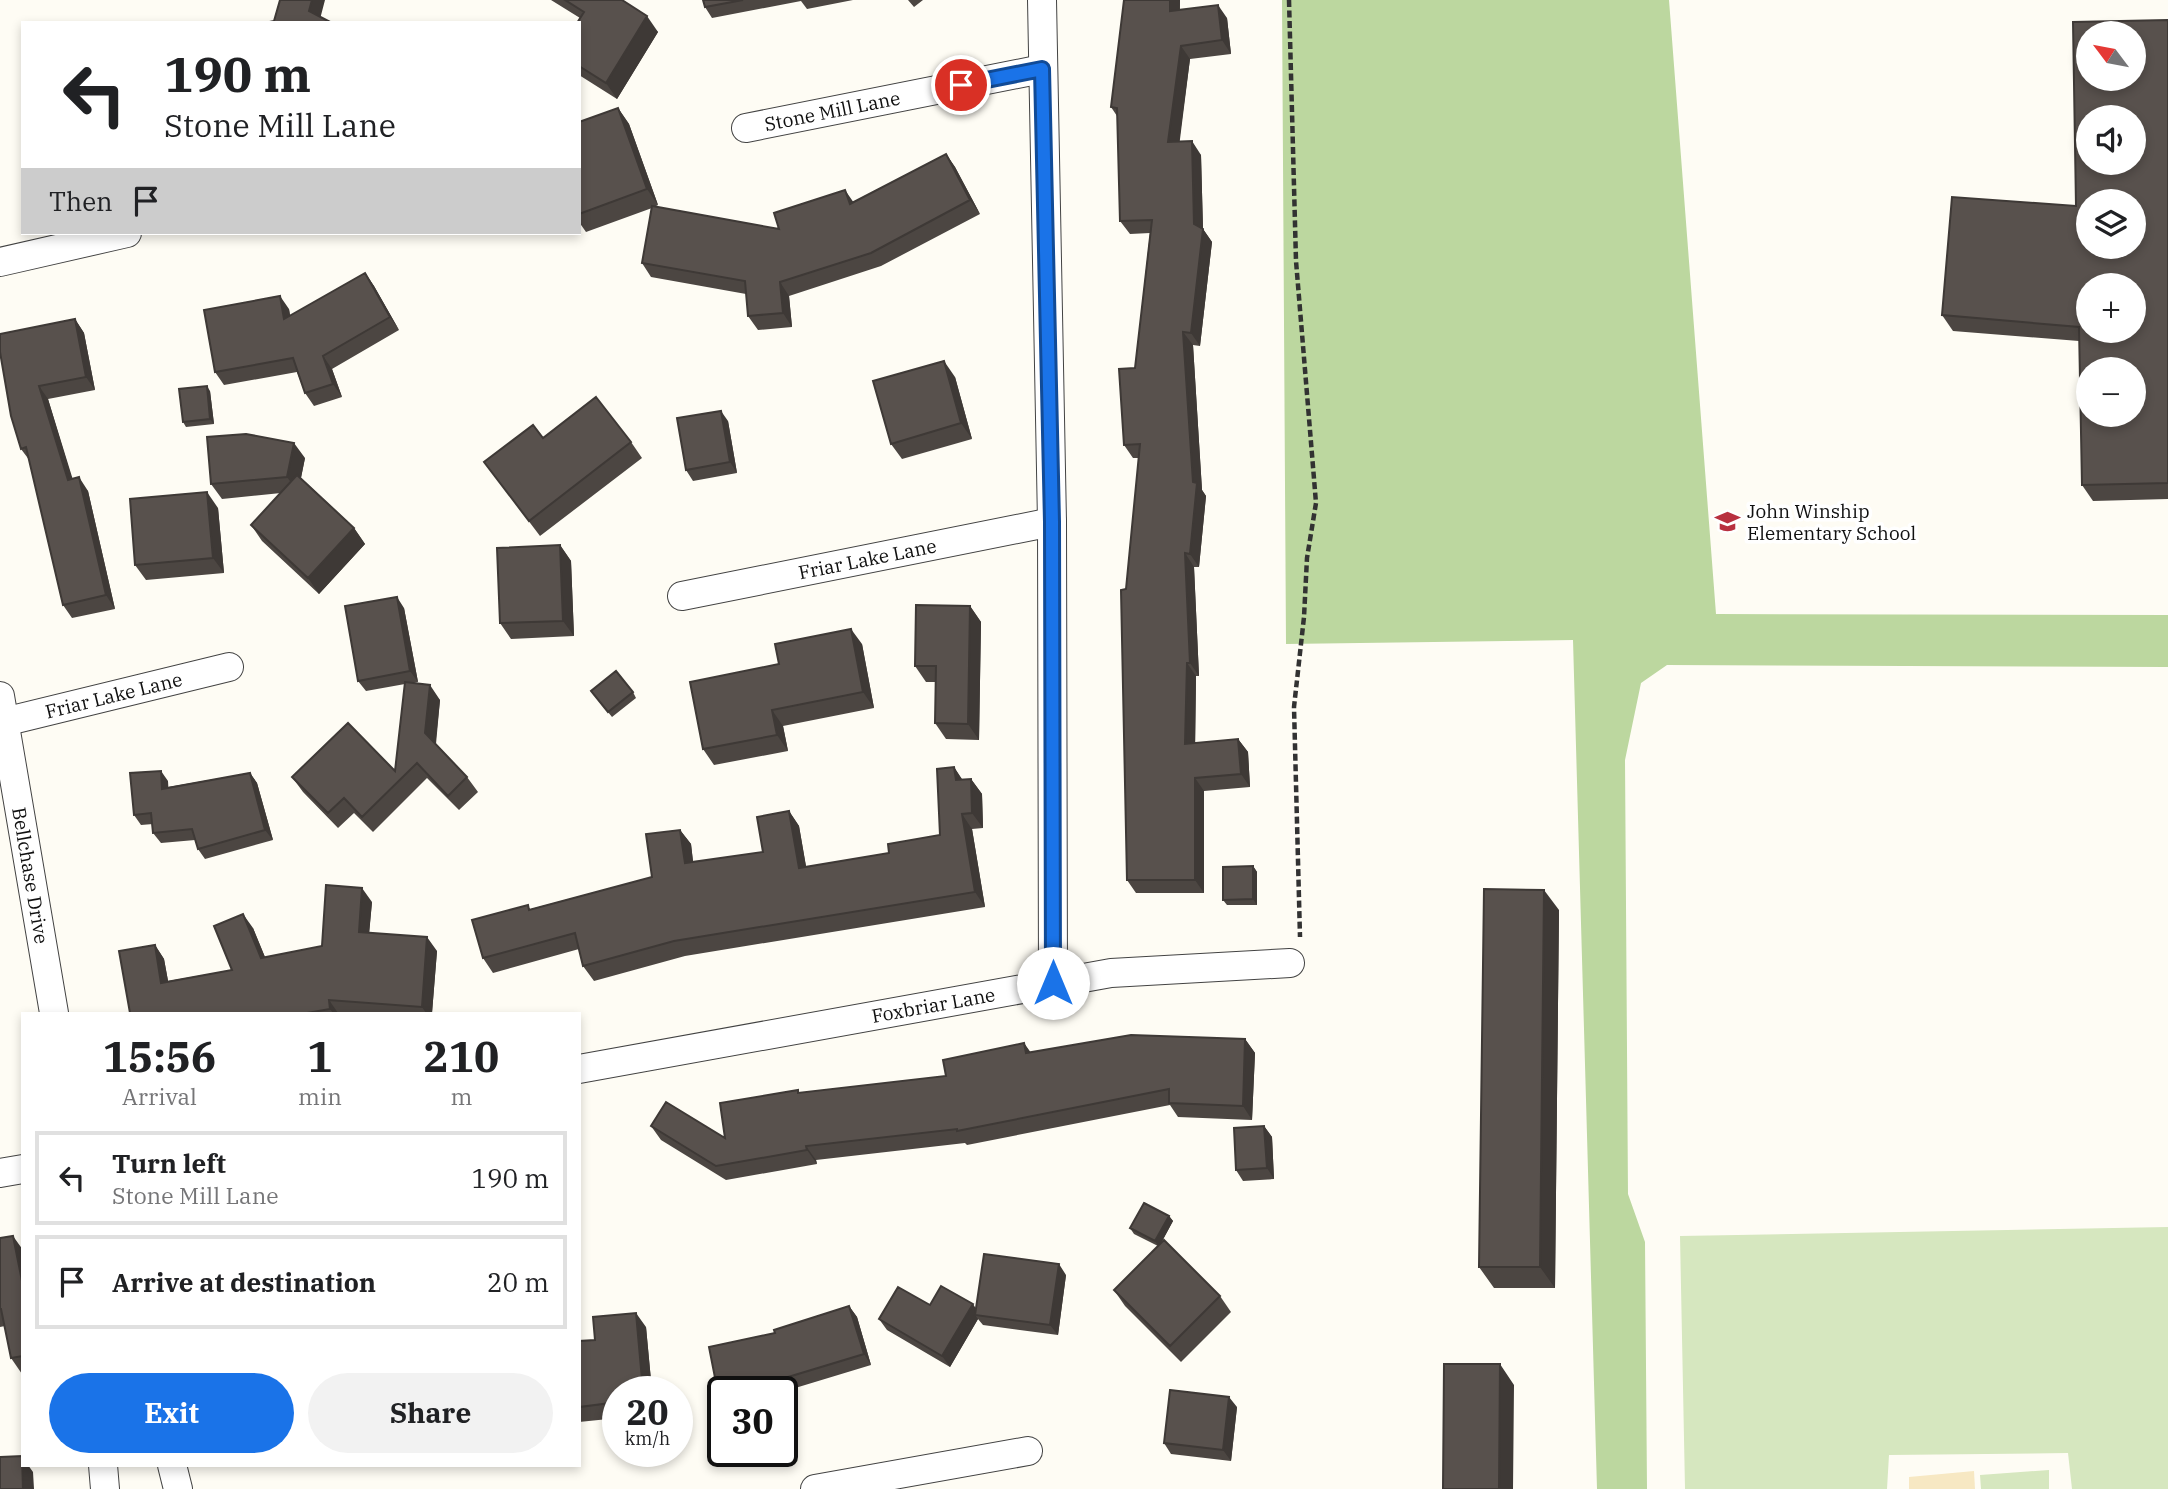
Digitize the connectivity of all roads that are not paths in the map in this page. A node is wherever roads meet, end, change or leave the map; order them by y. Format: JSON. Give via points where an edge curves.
{"nodes":[{"id":1,"x":1042,"y":0,"type":"edge"},
{"id":2,"x":1042,"y":69,"type":"junction"},
{"id":3,"x":746,"y":128,"type":"dead end"},
{"id":4,"x":118,"y":235,"type":"edge"},
{"id":5,"x":0,"y":262,"type":"edge"},
{"id":6,"x":1052,"y":522,"type":"junction"},
{"id":7,"x":682,"y":596,"type":"dead end"},
{"id":8,"x":229,"y":667,"type":"dead end"},
{"id":9,"x":2,"y":714,"type":"edge"},
{"id":10,"x":1290,"y":963,"type":"road end"},
{"id":11,"x":1053,"y":983,"type":"junction"},
{"id":12,"x":54,"y":1012,"type":"edge"},
{"id":13,"x":581,"y":1069,"type":"edge"},
{"id":14,"x":21,"y":1169,"type":"edge"},
{"id":15,"x":0,"y":1173,"type":"edge"},
{"id":16,"x":1028,"y":1451,"type":"dead end"},
{"id":17,"x":103,"y":1467,"type":"edge"},
{"id":18,"x":172,"y":1467,"type":"edge"},
{"id":19,"x":105,"y":1489,"type":"edge"},
{"id":20,"x":178,"y":1489,"type":"edge"},
{"id":21,"x":815,"y":1489,"type":"edge"}],
"edges":[{"from":1,"to":2,"type":"street"},
{"from":2,"to":3,"type":"street","name":"Stone Mill Lane"},
{"from":2,"to":6,"type":"street"},
{"from":4,"to":5,"type":"street"},
{"from":6,"to":7,"type":"street","name":"Friar Lake Lane"},
{"from":6,"to":11,"type":"street"},
{"from":8,"to":9,"type":"street","name":"Friar Lake Lane"},
{"from":9,"to":12,"type":"street","name":"Bellchase Drive"},
{"from":10,"to":11,"type":"street","name":"Foxbriar Lane","via":[[1111,973]]},
{"from":11,"to":13,"type":"street","name":"Foxbriar Lane"},
{"from":14,"to":15,"type":"street"},
{"from":16,"to":21,"type":"street"},
{"from":17,"to":19,"type":"street"},
{"from":18,"to":20,"type":"street"}]}
